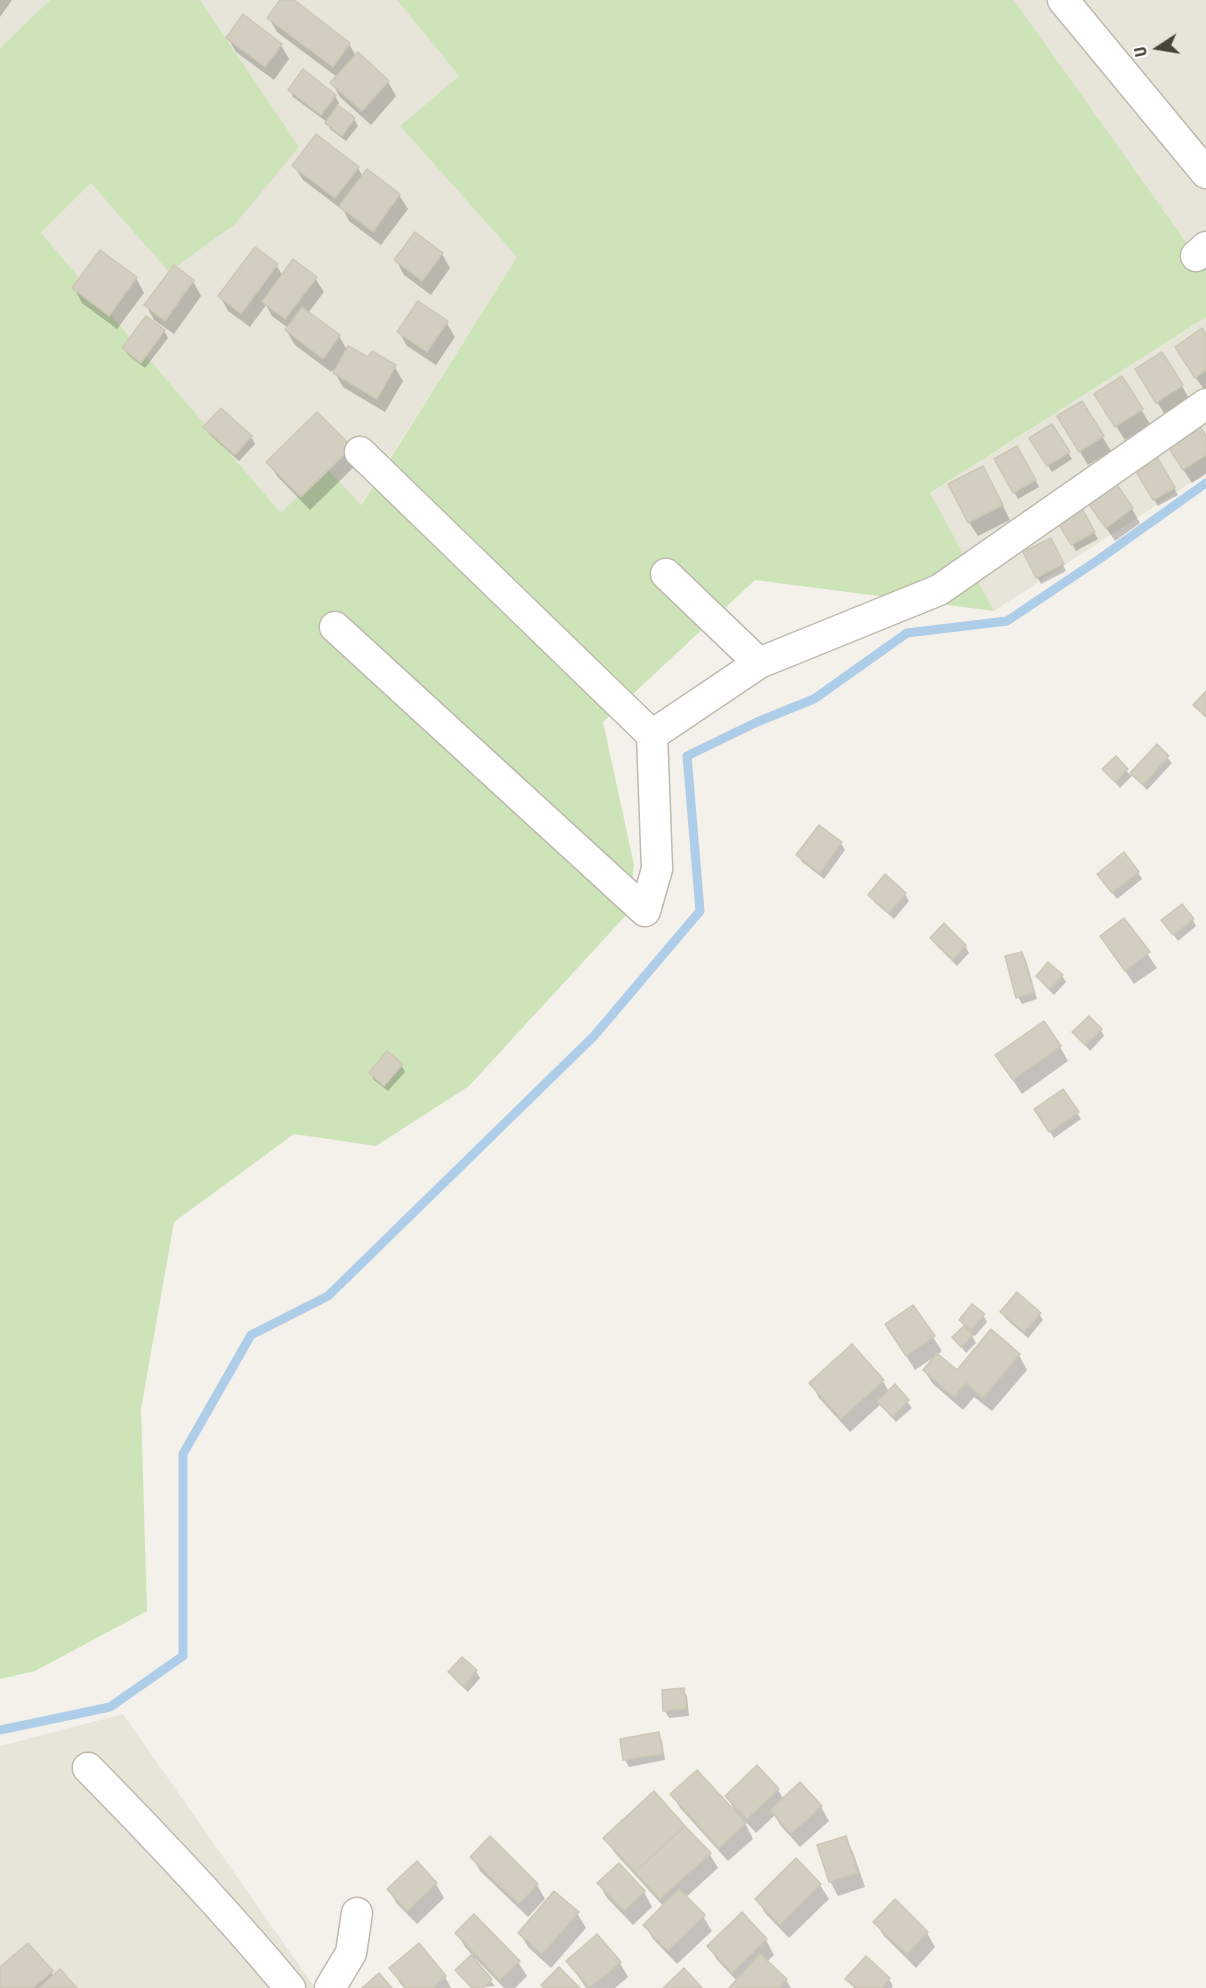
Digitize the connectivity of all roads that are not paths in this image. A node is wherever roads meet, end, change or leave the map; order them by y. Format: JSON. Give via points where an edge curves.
{"nodes":[{"id":1,"x":1063,"y":0,"type":"edge"},
{"id":2,"x":1206,"y":173,"type":"edge"},
{"id":3,"x":1206,"y":404,"type":"edge"},
{"id":4,"x":360,"y":452,"type":"dead end"},
{"id":5,"x":666,"y":574,"type":"dead end"},
{"id":6,"x":335,"y":627,"type":"dead end"},
{"id":7,"x":759,"y":663,"type":"junction"},
{"id":8,"x":652,"y":735,"type":"junction"},
{"id":9,"x":88,"y":1768,"type":"dead end"},
{"id":10,"x":357,"y":1912,"type":"dead end"},
{"id":11,"x":290,"y":1988,"type":"edge"},
{"id":12,"x":330,"y":1988,"type":"edge"}],
"edges":[{"from":1,"to":2,"type":"street"},
{"from":3,"to":7,"type":"street","via":[[939,590]]},
{"from":4,"to":8,"type":"street"},
{"from":5,"to":7,"type":"street"},
{"from":6,"to":8,"type":"street","via":[[645,911],[657,869]]},
{"from":7,"to":8,"type":"street"},
{"from":9,"to":11,"type":"street","via":[[234,1921]]},
{"from":10,"to":12,"type":"street","via":[[351,1953]]}]}
